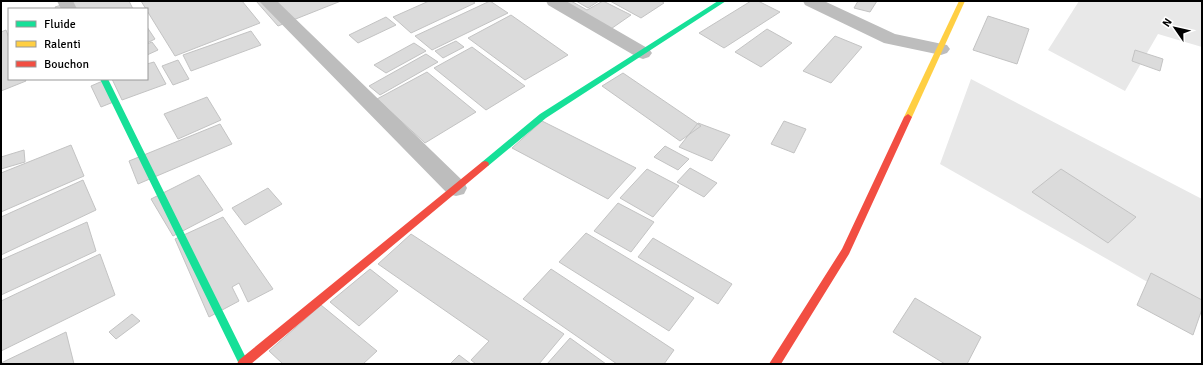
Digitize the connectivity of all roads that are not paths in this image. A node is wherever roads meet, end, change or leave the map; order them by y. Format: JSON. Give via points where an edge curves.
{"nodes":[{"id":1,"x":267,"y":1,"type":"edge"},
{"id":2,"x":554,"y":1,"type":"edge"},
{"id":3,"x":722,"y":1,"type":"edge"},
{"id":4,"x":811,"y":1,"type":"edge"},
{"id":5,"x":962,"y":1,"type":"edge"},
{"id":6,"x":941,"y":49,"type":"junction"},
{"id":7,"x":643,"y":52,"type":"junction"},
{"id":8,"x":104,"y":80,"type":"edge"},
{"id":9,"x":456,"y":188,"type":"junction"},
{"id":10,"x":244,"y":363,"type":"edge"},
{"id":11,"x":775,"y":364,"type":"edge"}],
"edges":[{"from":1,"to":9,"type":"street"},
{"from":2,"to":7,"type":"street"},
{"from":3,"to":7,"type":"street"},
{"from":4,"to":6,"type":"street","via":[[890,39]]},
{"from":5,"to":6,"type":"street"},
{"from":6,"to":11,"type":"street","via":[[846,251]]},
{"from":7,"to":9,"type":"street","via":[[543,116]]},
{"from":8,"to":10,"type":"street"},
{"from":9,"to":10,"type":"street"}]}
